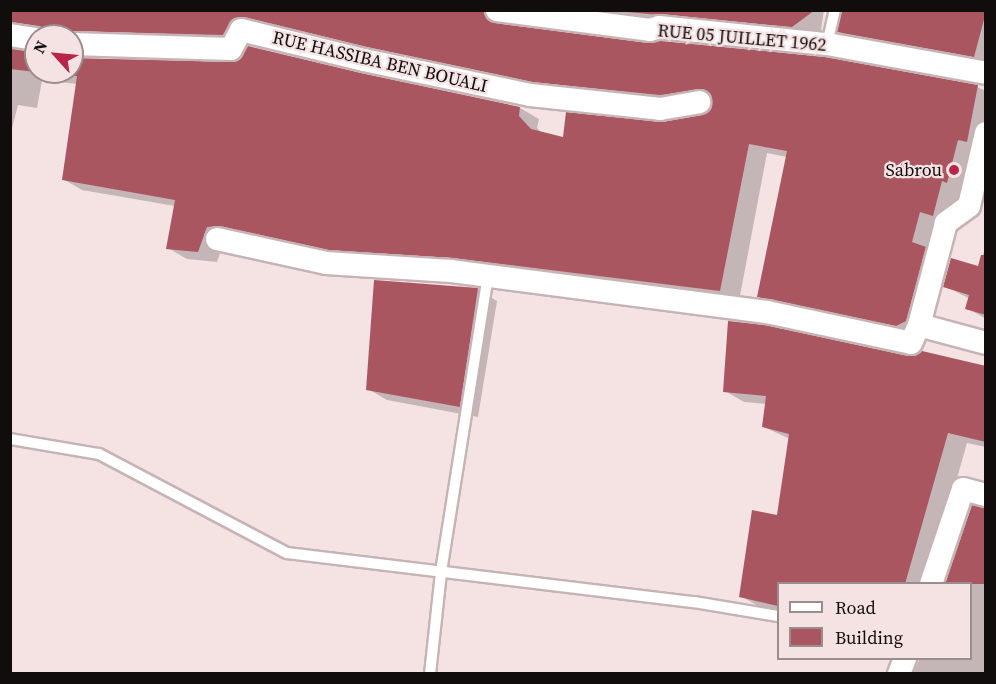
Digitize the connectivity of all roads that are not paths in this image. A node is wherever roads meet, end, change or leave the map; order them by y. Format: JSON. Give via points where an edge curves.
{"nodes":[{"id":1,"x":497,"y":10,"type":"edge"},
{"id":2,"x":835,"y":10,"type":"edge"},
{"id":3,"x":84,"y":44,"type":"edge"},
{"id":4,"x":827,"y":44,"type":"junction"},
{"id":5,"x":986,"y":73,"type":"edge"},
{"id":6,"x":699,"y":102,"type":"dead end"},
{"id":7,"x":986,"y":133,"type":"edge"},
{"id":8,"x":977,"y":209,"type":"edge"},
{"id":9,"x":217,"y":239,"type":"dead end"},
{"id":10,"x":488,"y":276,"type":"junction"},
{"id":11,"x":919,"y":325,"type":"junction"},
{"id":12,"x":986,"y":343,"type":"edge"},
{"id":13,"x":10,"y":439,"type":"edge"},
{"id":14,"x":986,"y":495,"type":"edge"},
{"id":15,"x":441,"y":572,"type":"junction"},
{"id":16,"x":932,"y":582,"type":"edge"},
{"id":17,"x":777,"y":616,"type":"edge"},
{"id":18,"x":430,"y":674,"type":"edge"}],
"edges":[{"from":1,"to":4,"type":"street","name":"RUE 05 JUILLET 1962","via":[[639,29],[658,27]]},
{"from":2,"to":4,"type":"lane"},
{"from":3,"to":6,"type":"street","name":"RUE HASSIBA BEN BOUALI","via":[[231,49],[241,30],[530,94],[660,109]]},
{"from":4,"to":5,"type":"street","name":"RUE 05 JUILLET 1962"},
{"from":7,"to":8,"type":"street"},
{"from":8,"to":11,"type":"street","via":[[946,223]]},
{"from":9,"to":10,"type":"street","via":[[326,263]]},
{"from":10,"to":11,"type":"street","via":[[767,312],[911,343]]},
{"from":10,"to":15,"type":"lane"},
{"from":11,"to":12,"type":"street"},
{"from":13,"to":15,"type":"lane","via":[[99,454],[287,553]]},
{"from":14,"to":16,"type":"street","via":[[963,489]]},
{"from":15,"to":17,"type":"lane"},
{"from":15,"to":18,"type":"lane"}]}
